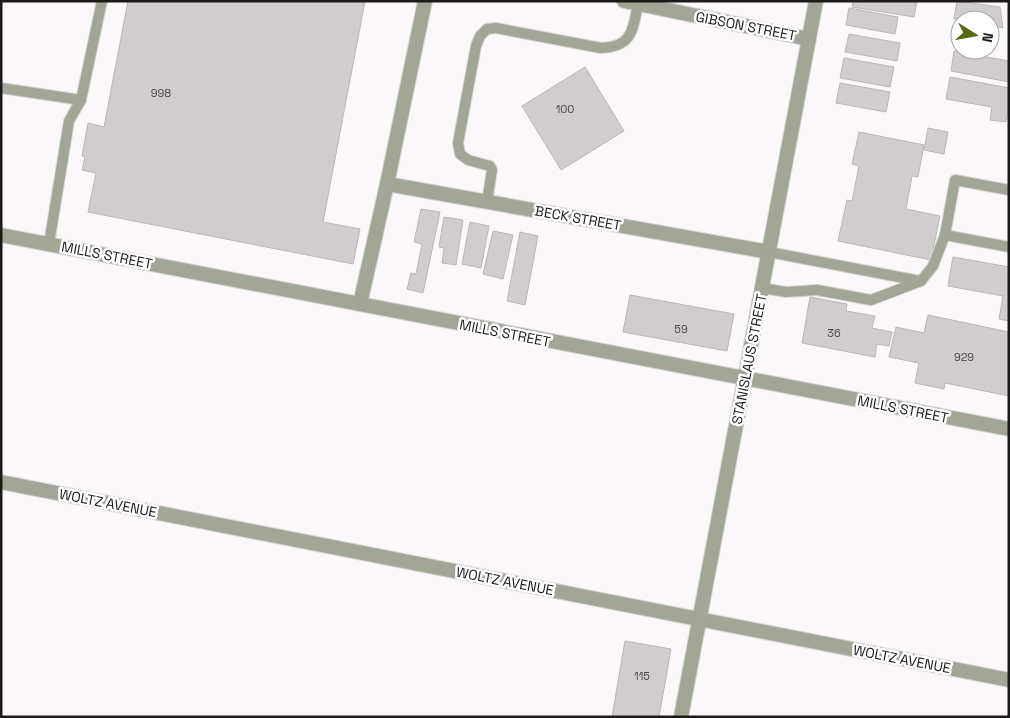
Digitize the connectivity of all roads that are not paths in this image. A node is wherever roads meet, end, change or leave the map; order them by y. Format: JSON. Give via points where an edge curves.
{"nodes":[{"id":1,"x":102,"y":1,"type":"edge"},
{"id":2,"x":425,"y":1,"type":"edge"},
{"id":3,"x":624,"y":1,"type":"edge"},
{"id":4,"x":816,"y":1,"type":"edge"},
{"id":5,"x":638,"y":4,"type":"junction"},
{"id":6,"x":809,"y":38,"type":"junction"},
{"id":7,"x":1,"y":88,"type":"edge"},
{"id":8,"x":81,"y":100,"type":"junction"},
{"id":9,"x":387,"y":184,"type":"junction"},
{"id":10,"x":1009,"y":190,"type":"edge"},
{"id":11,"x":487,"y":202,"type":"junction"},
{"id":12,"x":1,"y":235,"type":"edge"},
{"id":13,"x":945,"y":236,"type":"junction"},
{"id":14,"x":49,"y":244,"type":"junction"},
{"id":15,"x":1009,"y":247,"type":"edge"},
{"id":16,"x":769,"y":252,"type":"junction"},
{"id":17,"x":921,"y":282,"type":"junction"},
{"id":18,"x":762,"y":288,"type":"junction"},
{"id":19,"x":360,"y":304,"type":"junction"},
{"id":20,"x":745,"y":379,"type":"junction"},
{"id":21,"x":1009,"y":429,"type":"edge"},
{"id":22,"x":1,"y":482,"type":"edge"},
{"id":23,"x":700,"y":619,"type":"junction"},
{"id":24,"x":1009,"y":680,"type":"edge"},
{"id":25,"x":681,"y":717,"type":"edge"}],
"edges":[{"from":1,"to":8,"type":"lane"},
{"from":2,"to":9,"type":"street"},
{"from":3,"to":5,"type":"street","name":"GIBSON STREET"},
{"from":4,"to":6,"type":"street","name":"STANISLAUS STREET"},
{"from":5,"to":6,"type":"street","name":"GIBSON STREET"},
{"from":5,"to":11,"type":"lane","via":[[633,28],[626,41],[614,48],[496,28],[487,29],[480,36],[458,143],[460,154],[468,160],[490,166],[492,170]]},
{"from":6,"to":16,"type":"street","name":"STANISLAUS STREET"},
{"from":7,"to":8,"type":"lane"},
{"from":8,"to":14,"type":"lane","via":[[69,121]]},
{"from":9,"to":11,"type":"street","name":"BECK STREET"},
{"from":9,"to":19,"type":"street"},
{"from":10,"to":13,"type":"lane","via":[[955,180]]},
{"from":11,"to":16,"type":"street","name":"BECK STREET"},
{"from":12,"to":14,"type":"street","name":"MILLS STREET"},
{"from":13,"to":15,"type":"lane"},
{"from":13,"to":17,"type":"lane","via":[[933,266]]},
{"from":14,"to":19,"type":"street","name":"MILLS STREET"},
{"from":16,"to":17,"type":"lane"},
{"from":16,"to":18,"type":"street","name":"STANISLAUS STREET"},
{"from":17,"to":18,"type":"lane","via":[[871,300],[817,290],[786,292]]},
{"from":18,"to":20,"type":"street","name":"STANISLAUS STREET"},
{"from":19,"to":20,"type":"street","name":"MILLS STREET"},
{"from":20,"to":21,"type":"street","name":"MILLS STREET"},
{"from":20,"to":23,"type":"street","name":"STANISLAUS STREET"},
{"from":22,"to":23,"type":"street","name":"WOLTZ AVENUE"},
{"from":23,"to":24,"type":"street","name":"WOLTZ AVENUE"},
{"from":23,"to":25,"type":"street","name":"STANISLAUS STREET"}]}
